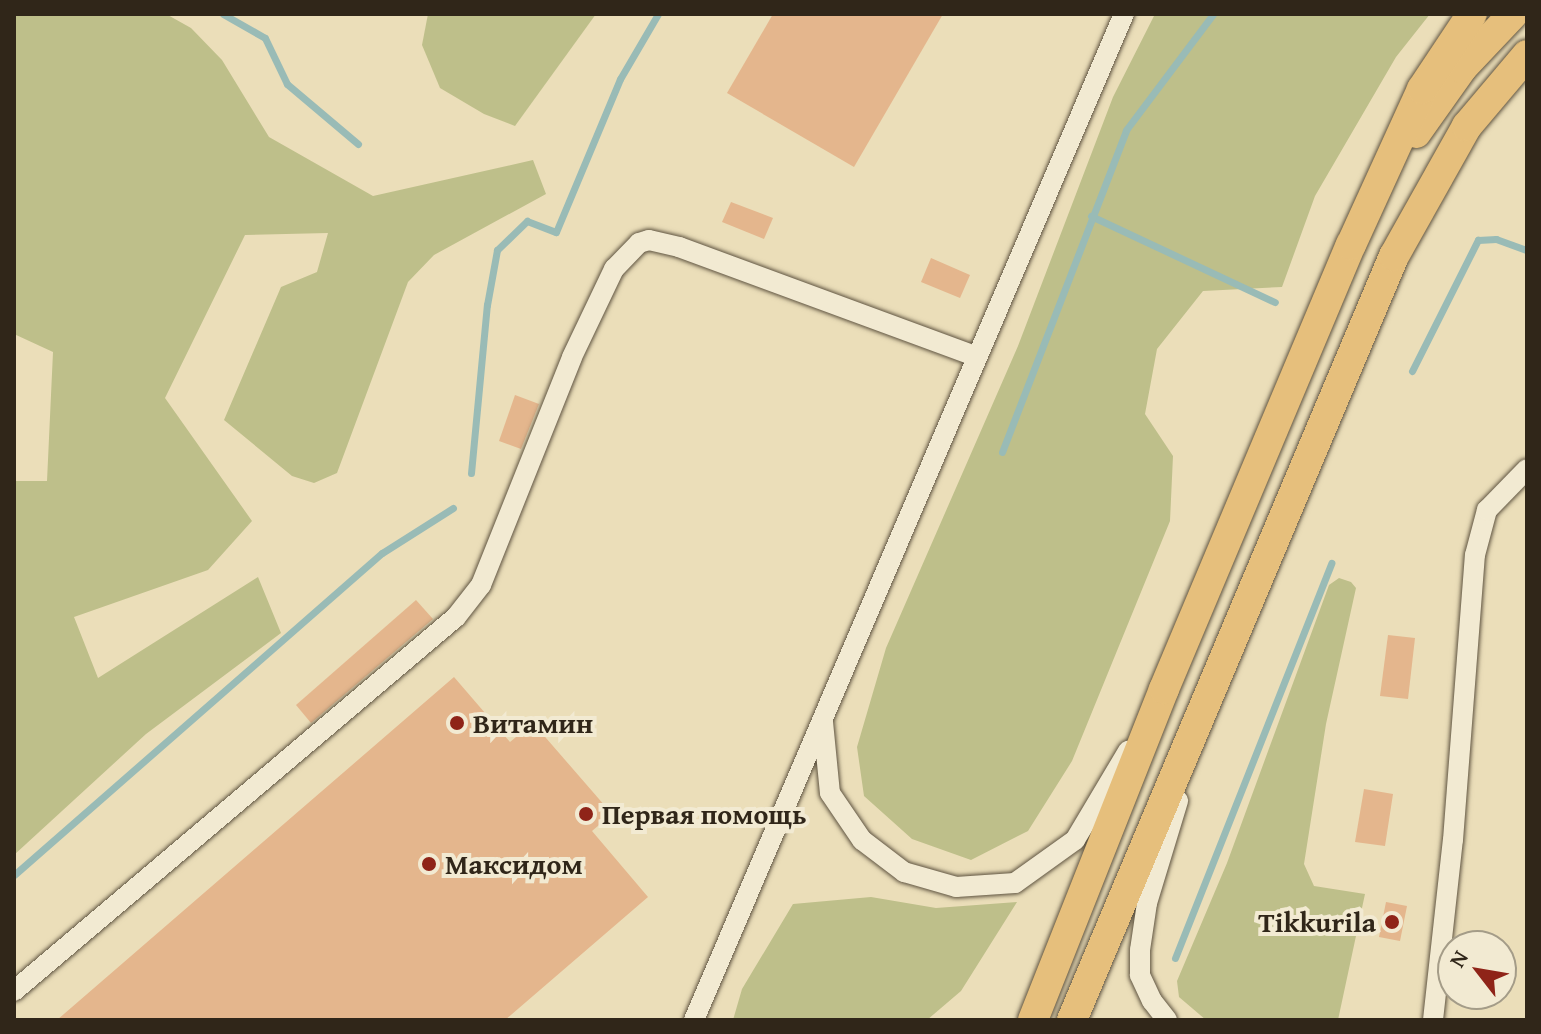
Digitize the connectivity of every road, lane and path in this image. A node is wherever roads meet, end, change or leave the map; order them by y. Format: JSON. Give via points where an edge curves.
{"nodes":[{"id":1,"x":1124,"y":14,"type":"edge"},
{"id":2,"x":1472,"y":14,"type":"edge"},
{"id":3,"x":1513,"y":14,"type":"edge"},
{"id":4,"x":1527,"y":55,"type":"edge"},
{"id":5,"x":1386,"y":174,"type":"junction"},
{"id":6,"x":975,"y":356,"type":"junction"},
{"id":7,"x":1527,"y":469,"type":"edge"},
{"id":8,"x":1164,"y":689,"type":"junction"},
{"id":9,"x":1211,"y":693,"type":"junction"},
{"id":10,"x":823,"y":721,"type":"junction"},
{"id":11,"x":14,"y":991,"type":"edge"},
{"id":12,"x":696,"y":1018,"type":"edge"},
{"id":13,"x":1033,"y":1020,"type":"edge"},
{"id":14,"x":1072,"y":1020,"type":"edge"},
{"id":15,"x":1167,"y":1020,"type":"edge"},
{"id":16,"x":1433,"y":1020,"type":"edge"}],
"edges":[{"from":1,"to":6,"type":"street"},
{"from":2,"to":5,"type":"main road","via":[[1422,89]]},
{"from":3,"to":5,"type":"main road","via":[[1462,68]]},
{"from":4,"to":9,"type":"main road","via":[[1467,126],[1394,256]]},
{"from":5,"to":8,"type":"main road","via":[[1351,245]]},
{"from":6,"to":10,"type":"street"},
{"from":6,"to":11,"type":"street","via":[[679,247],[639,243],[614,269],[572,357],[481,585],[456,617]]},
{"from":7,"to":16,"type":"street","via":[[1487,510],[1475,555]]},
{"from":8,"to":10,"type":"street","via":[[1075,840],[1015,883],[956,887],[904,872],[862,840],[830,793]]},
{"from":8,"to":13,"type":"main road"},
{"from":9,"to":14,"type":"main road"},
{"from":9,"to":15,"type":"street","via":[[1144,919],[1140,975]]},
{"from":10,"to":12,"type":"street"}]}
